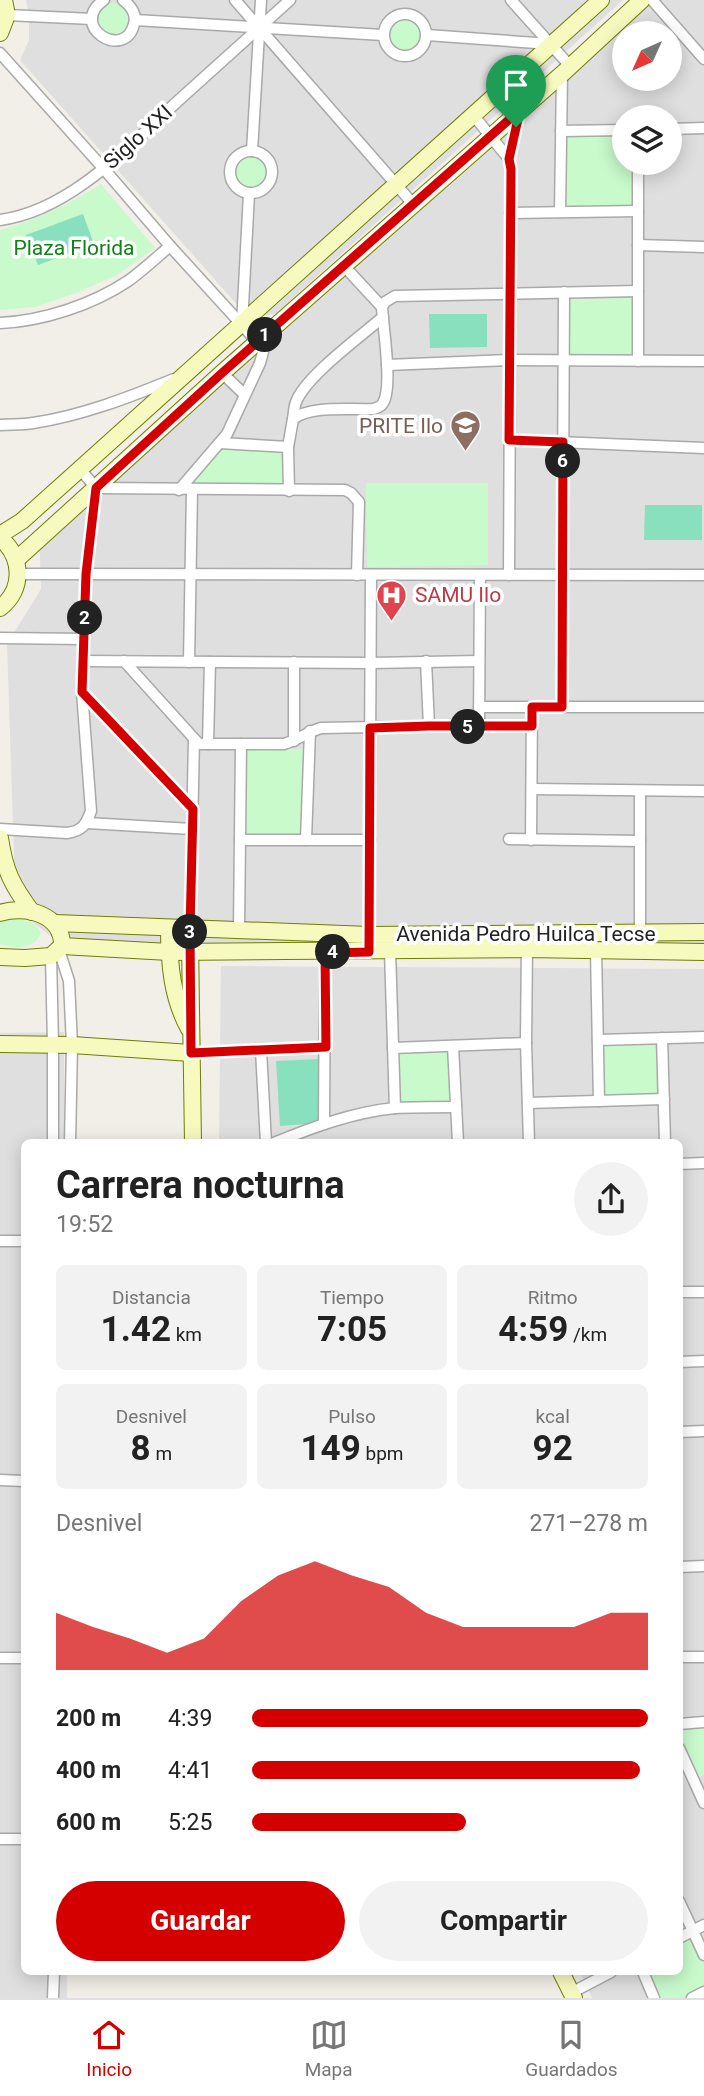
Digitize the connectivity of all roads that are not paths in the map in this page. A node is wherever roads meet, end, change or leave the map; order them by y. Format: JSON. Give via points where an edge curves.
{"nodes":[{"id":1,"x":104,"y":0,"type":"edge"},
{"id":2,"x":123,"y":0,"type":"edge"},
{"id":3,"x":235,"y":0,"type":"edge"},
{"id":4,"x":261,"y":0,"type":"edge"},
{"id":5,"x":290,"y":0,"type":"edge"},
{"id":6,"x":511,"y":0,"type":"edge"},
{"id":7,"x":601,"y":0,"type":"edge"},
{"id":8,"x":642,"y":0,"type":"edge"},
{"id":9,"x":652,"y":0,"type":"edge"},
{"id":10,"x":5,"y":7,"type":"edge"},
{"id":11,"x":92,"y":19,"type":"junction"},
{"id":12,"x":135,"y":20,"type":"junction"},
{"id":13,"x":260,"y":28,"type":"junction"},
{"id":14,"x":0,"y":33,"type":"edge"},
{"id":15,"x":383,"y":35,"type":"junction"},
{"id":16,"x":426,"y":35,"type":"junction"},
{"id":17,"x":550,"y":44,"type":"junction"},
{"id":18,"x":0,"y":53,"type":"edge"},
{"id":19,"x":704,"y":59,"type":"edge"},
{"id":20,"x":566,"y":70,"type":"junction"},
{"id":21,"x":505,"y":88,"type":"junction"},
{"id":22,"x":520,"y":110,"type":"junction"},
{"id":23,"x":474,"y":116,"type":"junction"},
{"id":24,"x":704,"y":128,"type":"edge"},
{"id":25,"x":682,"y":129,"type":"edge"},
{"id":26,"x":612,"y":130,"type":"edge"},
{"id":27,"x":561,"y":131,"type":"junction"},
{"id":28,"x":490,"y":136,"type":"junction"},
{"id":29,"x":252,"y":151,"type":"junction"},
{"id":30,"x":509,"y":159,"type":"junction"},
{"id":31,"x":104,"y":169,"type":"junction"},
{"id":32,"x":638,"y":175,"type":"edge"},
{"id":33,"x":397,"y":185,"type":"junction"},
{"id":34,"x":249,"y":194,"type":"junction"},
{"id":35,"x":414,"y":205,"type":"junction"},
{"id":36,"x":638,"y":211,"type":"junction"},
{"id":37,"x":560,"y":212,"type":"junction"},
{"id":38,"x":510,"y":213,"type":"junction"},
{"id":39,"x":0,"y":220,"type":"edge"},
{"id":40,"x":170,"y":246,"type":"junction"},
{"id":41,"x":638,"y":246,"type":"junction"},
{"id":42,"x":704,"y":247,"type":"edge"},
{"id":43,"x":344,"y":266,"type":"junction"},
{"id":44,"x":638,"y":291,"type":"junction"},
{"id":45,"x":509,"y":292,"type":"junction"},
{"id":46,"x":564,"y":292,"type":"junction"},
{"id":47,"x":382,"y":312,"type":"junction"},
{"id":48,"x":0,"y":323,"type":"edge"},
{"id":49,"x":242,"y":324,"type":"junction"},
{"id":50,"x":257,"y":341,"type":"junction"},
{"id":51,"x":509,"y":360,"type":"junction"},
{"id":52,"x":564,"y":360,"type":"junction"},
{"id":53,"x":704,"y":360,"type":"edge"},
{"id":54,"x":638,"y":361,"type":"junction"},
{"id":55,"x":387,"y":365,"type":"junction"},
{"id":56,"x":222,"y":373,"type":"junction"},
{"id":57,"x":187,"y":374,"type":"junction"},
{"id":58,"x":244,"y":394,"type":"junction"},
{"id":59,"x":293,"y":419,"type":"junction"},
{"id":60,"x":0,"y":425,"type":"edge"},
{"id":61,"x":509,"y":440,"type":"junction"},
{"id":62,"x":563,"y":442,"type":"junction"},
{"id":63,"x":220,"y":443,"type":"junction"},
{"id":64,"x":288,"y":447,"type":"junction"},
{"id":65,"x":704,"y":448,"type":"edge"},
{"id":66,"x":80,"y":469,"type":"junction"},
{"id":67,"x":96,"y":488,"type":"junction"},
{"id":68,"x":179,"y":490,"type":"junction"},
{"id":69,"x":192,"y":490,"type":"junction"},
{"id":70,"x":289,"y":491,"type":"junction"},
{"id":71,"x":0,"y":536,"type":"edge"},
{"id":72,"x":17,"y":567,"type":"junction"},
{"id":73,"x":86,"y":574,"type":"junction"},
{"id":74,"x":191,"y":574,"type":"junction"},
{"id":75,"x":357,"y":575,"type":"junction"},
{"id":76,"x":371,"y":575,"type":"junction"},
{"id":77,"x":480,"y":575,"type":"junction"},
{"id":78,"x":509,"y":575,"type":"junction"},
{"id":79,"x":563,"y":575,"type":"junction"},
{"id":80,"x":704,"y":575,"type":"edge"},
{"id":81,"x":1,"y":610,"type":"edge"},
{"id":82,"x":0,"y":638,"type":"edge"},
{"id":83,"x":84,"y":639,"type":"junction"},
{"id":84,"x":83,"y":661,"type":"junction"},
{"id":85,"x":124,"y":661,"type":"junction"},
{"id":86,"x":426,"y":661,"type":"junction"},
{"id":87,"x":189,"y":662,"type":"junction"},
{"id":88,"x":210,"y":662,"type":"junction"},
{"id":89,"x":294,"y":662,"type":"junction"},
{"id":90,"x":479,"y":662,"type":"junction"},
{"id":91,"x":371,"y":663,"type":"junction"},
{"id":92,"x":82,"y":692,"type":"junction"},
{"id":93,"x":704,"y":706,"type":"edge"},
{"id":94,"x":479,"y":707,"type":"junction"},
{"id":95,"x":532,"y":707,"type":"junction"},
{"id":96,"x":562,"y":707,"type":"junction"},
{"id":97,"x":429,"y":726,"type":"junction"},
{"id":98,"x":532,"y":726,"type":"junction"},
{"id":99,"x":480,"y":727,"type":"junction"},
{"id":100,"x":370,"y":728,"type":"junction"},
{"id":101,"x":310,"y":731,"type":"junction"},
{"id":102,"x":194,"y":738,"type":"junction"},
{"id":103,"x":294,"y":741,"type":"junction"},
{"id":104,"x":208,"y":744,"type":"junction"},
{"id":105,"x":242,"y":744,"type":"junction"},
{"id":106,"x":532,"y":789,"type":"junction"},
{"id":107,"x":640,"y":791,"type":"junction"},
{"id":108,"x":704,"y":791,"type":"edge"},
{"id":109,"x":193,"y":809,"type":"junction"},
{"id":110,"x":87,"y":824,"type":"junction"},
{"id":111,"x":0,"y":829,"type":"edge"},
{"id":112,"x":192,"y":829,"type":"junction"},
{"id":113,"x":0,"y":838,"type":"edge"},
{"id":114,"x":509,"y":839,"type":"dead end"},
{"id":115,"x":240,"y":840,"type":"junction"},
{"id":116,"x":306,"y":840,"type":"junction"},
{"id":117,"x":370,"y":840,"type":"junction"},
{"id":118,"x":531,"y":840,"type":"junction"},
{"id":119,"x":640,"y":841,"type":"junction"},
{"id":120,"x":32,"y":912,"type":"junction"},
{"id":121,"x":0,"y":913,"type":"edge"},
{"id":122,"x":55,"y":923,"type":"junction"},
{"id":123,"x":169,"y":928,"type":"junction"},
{"id":124,"x":190,"y":929,"type":"junction"},
{"id":125,"x":239,"y":930,"type":"junction"},
{"id":126,"x":704,"y":932,"type":"edge"},
{"id":127,"x":640,"y":933,"type":"junction"},
{"id":128,"x":369,"y":935,"type":"junction"},
{"id":129,"x":527,"y":942,"type":"junction"},
{"id":130,"x":596,"y":950,"type":"junction"},
{"id":131,"x":57,"y":951,"type":"junction"},
{"id":132,"x":190,"y":951,"type":"junction"},
{"id":133,"x":390,"y":951,"type":"junction"},
{"id":134,"x":169,"y":952,"type":"junction"},
{"id":135,"x":369,"y":952,"type":"junction"},
{"id":136,"x":704,"y":952,"type":"edge"},
{"id":137,"x":325,"y":953,"type":"junction"},
{"id":138,"x":1,"y":957,"type":"edge"},
{"id":139,"x":191,"y":1031,"type":"junction"},
{"id":140,"x":704,"y":1037,"type":"edge"},
{"id":141,"x":662,"y":1038,"type":"junction"},
{"id":142,"x":597,"y":1041,"type":"junction"},
{"id":143,"x":526,"y":1043,"type":"junction"},
{"id":144,"x":0,"y":1044,"type":"edge"},
{"id":145,"x":53,"y":1044,"type":"junction"},
{"id":146,"x":72,"y":1045,"type":"junction"},
{"id":147,"x":453,"y":1046,"type":"junction"},
{"id":148,"x":326,"y":1047,"type":"junction"},
{"id":149,"x":393,"y":1048,"type":"junction"},
{"id":150,"x":261,"y":1050,"type":"junction"},
{"id":151,"x":191,"y":1053,"type":"junction"},
{"id":152,"x":664,"y":1099,"type":"junction"},
{"id":153,"x":599,"y":1101,"type":"junction"},
{"id":154,"x":528,"y":1103,"type":"junction"},
{"id":155,"x":456,"y":1107,"type":"junction"},
{"id":156,"x":395,"y":1108,"type":"junction"},
{"id":157,"x":324,"y":1124,"type":"junction"},
{"id":158,"x":52,"y":1139,"type":"edge"},
{"id":159,"x":70,"y":1139,"type":"edge"},
{"id":160,"x":193,"y":1139,"type":"edge"},
{"id":161,"x":266,"y":1139,"type":"edge"},
{"id":162,"x":285,"y":1139,"type":"edge"},
{"id":163,"x":458,"y":1139,"type":"edge"},
{"id":164,"x":529,"y":1139,"type":"edge"},
{"id":165,"x":665,"y":1139,"type":"edge"},
{"id":166,"x":704,"y":1163,"type":"edge"},
{"id":167,"x":683,"y":1164,"type":"edge"},
{"id":168,"x":0,"y":1241,"type":"edge"},
{"id":169,"x":21,"y":1241,"type":"edge"},
{"id":170,"x":683,"y":1292,"type":"edge"},
{"id":171,"x":704,"y":1292,"type":"edge"},
{"id":172,"x":704,"y":1361,"type":"edge"},
{"id":173,"x":683,"y":1362,"type":"edge"},
{"id":174,"x":704,"y":1431,"type":"edge"},
{"id":175,"x":683,"y":1432,"type":"edge"},
{"id":176,"x":0,"y":1480,"type":"edge"},
{"id":177,"x":21,"y":1481,"type":"edge"},
{"id":178,"x":704,"y":1566,"type":"edge"},
{"id":179,"x":683,"y":1567,"type":"edge"},
{"id":180,"x":683,"y":1657,"type":"edge"},
{"id":181,"x":704,"y":1657,"type":"edge"},
{"id":182,"x":0,"y":1658,"type":"edge"},
{"id":183,"x":21,"y":1658,"type":"edge"},
{"id":184,"x":704,"y":1723,"type":"edge"},
{"id":185,"x":683,"y":1724,"type":"edge"},
{"id":186,"x":683,"y":1754,"type":"edge"},
{"id":187,"x":700,"y":1782,"type":"edge"},
{"id":188,"x":704,"y":1803,"type":"edge"},
{"id":189,"x":0,"y":1839,"type":"edge"},
{"id":190,"x":21,"y":1839,"type":"edge"},
{"id":191,"x":683,"y":1910,"type":"edge"},
{"id":192,"x":704,"y":1925,"type":"edge"},
{"id":193,"x":693,"y":1931,"type":"junction"},
{"id":194,"x":683,"y":1936,"type":"edge"},
{"id":195,"x":704,"y":1955,"type":"edge"},
{"id":196,"x":54,"y":1975,"type":"edge"},
{"id":197,"x":562,"y":1975,"type":"edge"},
{"id":198,"x":606,"y":1975,"type":"edge"},
{"id":199,"x":644,"y":1975,"type":"edge"},
{"id":200,"x":704,"y":1992,"type":"edge"},
{"id":201,"x":572,"y":1995,"type":"edge"},
{"id":202,"x":53,"y":1998,"type":"edge"},
{"id":203,"x":654,"y":1998,"type":"edge"},
{"id":204,"x":692,"y":1998,"type":"edge"}],
"edges":[{"from":1,"to":11,"type":"street"},
{"from":2,"to":12,"type":"street","via":[[133,9]]},
{"from":3,"to":13,"type":"street"},
{"from":4,"to":13,"type":"street"},
{"from":5,"to":13,"type":"street","name":"Siglo XXI"},
{"from":6,"to":17,"type":"street"},
{"from":7,"to":17,"type":"street"},
{"from":8,"to":20,"type":"street"},
{"from":9,"to":19,"type":"street"},
{"from":10,"to":11,"type":"street"},
{"from":10,"to":14,"type":"street"},
{"from":11,"to":12,"type":"street","via":[[95,31],[110,40],[127,36]]},
{"from":12,"to":13,"type":"street"},
{"from":13,"to":15,"type":"street"},
{"from":13,"to":29,"type":"street"},
{"from":13,"to":31,"type":"street","name":"Siglo XXI"},
{"from":13,"to":33,"type":"street"},
{"from":15,"to":16,"type":"street","via":[[391,51],[402,56],[419,51]]},
{"from":15,"to":16,"type":"street","via":[[390,19],[405,13],[420,20]]},
{"from":16,"to":17,"type":"street"},
{"from":17,"to":20,"type":"street"},
{"from":17,"to":21,"type":"street"},
{"from":18,"to":31,"type":"street"},
{"from":20,"to":22,"type":"street"},
{"from":20,"to":27,"type":"street"},
{"from":21,"to":22,"type":"street"},
{"from":21,"to":23,"type":"street"},
{"from":22,"to":28,"type":"street"},
{"from":22,"to":30,"type":"street"},
{"from":23,"to":28,"type":"street"},
{"from":23,"to":33,"type":"street"},
{"from":24,"to":25,"type":"street"},
{"from":26,"to":27,"type":"street"},
{"from":27,"to":37,"type":"street"},
{"from":28,"to":30,"type":"street"},
{"from":28,"to":35,"type":"street"},
{"from":29,"to":34,"type":"street","via":[[236,157],[229,174],[238,190]]},
{"from":29,"to":34,"type":"street","via":[[267,158],[272,174],[265,189]]},
{"from":30,"to":38,"type":"street"},
{"from":31,"to":39,"type":"street","name":"Siglo XXI","via":[[50,203]]},
{"from":31,"to":40,"type":"street"},
{"from":32,"to":36,"type":"street"},
{"from":33,"to":35,"type":"street"},
{"from":33,"to":49,"type":"street"},
{"from":34,"to":49,"type":"street"},
{"from":35,"to":43,"type":"street"},
{"from":36,"to":37,"type":"street"},
{"from":36,"to":41,"type":"street"},
{"from":37,"to":38,"type":"street"},
{"from":38,"to":45,"type":"street"},
{"from":40,"to":48,"type":"street","via":[[127,281],[75,308],[26,322]]},
{"from":40,"to":49,"type":"street"},
{"from":41,"to":42,"type":"street"},
{"from":41,"to":44,"type":"street"},
{"from":43,"to":47,"type":"street"},
{"from":43,"to":50,"type":"street"},
{"from":44,"to":46,"type":"street"},
{"from":44,"to":54,"type":"street"},
{"from":45,"to":46,"type":"street"},
{"from":45,"to":47,"type":"street","via":[[395,296],[385,302]]},
{"from":45,"to":51,"type":"street"},
{"from":46,"to":52,"type":"street"},
{"from":47,"to":55,"type":"street"},
{"from":47,"to":59,"type":"street","via":[[304,388]]},
{"from":49,"to":50,"type":"street"},
{"from":49,"to":57,"type":"street"},
{"from":50,"to":56,"type":"street"},
{"from":50,"to":58,"type":"street","via":[[263,352]]},
{"from":51,"to":52,"type":"street"},
{"from":51,"to":55,"type":"street"},
{"from":51,"to":61,"type":"street"},
{"from":52,"to":54,"type":"street"},
{"from":52,"to":62,"type":"street"},
{"from":53,"to":54,"type":"street"},
{"from":55,"to":59,"type":"street","via":[[380,407],[311,411]]},
{"from":56,"to":58,"type":"street"},
{"from":56,"to":67,"type":"street"},
{"from":57,"to":60,"type":"street","via":[[78,413]]},
{"from":57,"to":66,"type":"street"},
{"from":58,"to":63,"type":"street"},
{"from":59,"to":64,"type":"street"},
{"from":61,"to":62,"type":"street"},
{"from":61,"to":78,"type":"street"},
{"from":62,"to":65,"type":"street"},
{"from":62,"to":79,"type":"street"},
{"from":63,"to":64,"type":"street"},
{"from":63,"to":68,"type":"street"},
{"from":64,"to":70,"type":"street"},
{"from":66,"to":67,"type":"street"},
{"from":66,"to":71,"type":"street"},
{"from":67,"to":68,"type":"street"},
{"from":67,"to":72,"type":"street"},
{"from":67,"to":73,"type":"street"},
{"from":68,"to":69,"type":"street"},
{"from":69,"to":70,"type":"street"},
{"from":69,"to":74,"type":"street"},
{"from":70,"to":75,"type":"street","via":[[345,490],[356,497]]},
{"from":71,"to":72,"type":"street"},
{"from":72,"to":73,"type":"street"},
{"from":72,"to":81,"type":"street","via":[[16,586]]},
{"from":73,"to":74,"type":"street"},
{"from":73,"to":83,"type":"street"},
{"from":74,"to":75,"type":"street"},
{"from":74,"to":87,"type":"street"},
{"from":75,"to":76,"type":"street"},
{"from":76,"to":77,"type":"street"},
{"from":76,"to":91,"type":"street"},
{"from":77,"to":78,"type":"street"},
{"from":77,"to":90,"type":"street"},
{"from":78,"to":79,"type":"street"},
{"from":79,"to":80,"type":"street"},
{"from":79,"to":96,"type":"street"},
{"from":82,"to":83,"type":"street"},
{"from":83,"to":84,"type":"street"},
{"from":84,"to":85,"type":"street"},
{"from":84,"to":92,"type":"street"},
{"from":85,"to":87,"type":"street"},
{"from":85,"to":102,"type":"street"},
{"from":86,"to":90,"type":"street"},
{"from":86,"to":91,"type":"street"},
{"from":86,"to":97,"type":"street"},
{"from":87,"to":88,"type":"street"},
{"from":88,"to":89,"type":"street"},
{"from":88,"to":104,"type":"street"},
{"from":89,"to":91,"type":"street"},
{"from":89,"to":103,"type":"street"},
{"from":90,"to":94,"type":"street"},
{"from":91,"to":100,"type":"street"},
{"from":92,"to":109,"type":"street"},
{"from":92,"to":110,"type":"street","via":[[91,811]]},
{"from":93,"to":96,"type":"street"},
{"from":94,"to":95,"type":"street"},
{"from":94,"to":99,"type":"street"},
{"from":95,"to":96,"type":"street"},
{"from":95,"to":98,"type":"street"},
{"from":97,"to":99,"type":"street"},
{"from":97,"to":100,"type":"street"},
{"from":98,"to":99,"type":"street"},
{"from":98,"to":106,"type":"street"},
{"from":100,"to":101,"type":"street"},
{"from":100,"to":117,"type":"street"},
{"from":101,"to":103,"type":"street"},
{"from":101,"to":116,"type":"street"},
{"from":102,"to":104,"type":"street","via":[[199,744]]},
{"from":102,"to":109,"type":"street"},
{"from":103,"to":105,"type":"street"},
{"from":104,"to":105,"type":"street"},
{"from":105,"to":115,"type":"street"},
{"from":106,"to":107,"type":"street"},
{"from":106,"to":118,"type":"street"},
{"from":107,"to":108,"type":"street"},
{"from":107,"to":119,"type":"street"},
{"from":109,"to":112,"type":"street"},
{"from":110,"to":111,"type":"street","via":[[67,833]]},
{"from":110,"to":112,"type":"street"},
{"from":112,"to":124,"type":"street"},
{"from":113,"to":120,"type":"street","via":[[13,886]]},
{"from":114,"to":118,"type":"street"},
{"from":115,"to":116,"type":"street"},
{"from":115,"to":125,"type":"street"},
{"from":116,"to":117,"type":"street"},
{"from":117,"to":128,"type":"street"},
{"from":118,"to":119,"type":"street"},
{"from":119,"to":127,"type":"street"},
{"from":120,"to":121,"type":"street"},
{"from":120,"to":122,"type":"street"},
{"from":122,"to":123,"type":"street","name":"Avenida Pedro Huilca Tecse"},
{"from":122,"to":131,"type":"street","via":[[61,934]]},
{"from":123,"to":124,"type":"street","name":"Avenida Pedro Huilca Tecse"},
{"from":123,"to":134,"type":"street"},
{"from":124,"to":125,"type":"street","name":"Avenida Pedro Huilca Tecse"},
{"from":124,"to":132,"type":"street"},
{"from":125,"to":128,"type":"street","name":"Avenida Pedro Huilca Tecse"},
{"from":126,"to":127,"type":"street","name":"Avenida Pedro Huilca Tecse"},
{"from":127,"to":129,"type":"street","name":"Avenida Pedro Huilca Tecse"},
{"from":128,"to":129,"type":"street","name":"Avenida Pedro Huilca Tecse"},
{"from":128,"to":135,"type":"street"},
{"from":129,"to":130,"type":"street","name":"Avenida Pedro Huilca Tecse"},
{"from":129,"to":133,"type":"street","name":"Avenida Pedro Huilca Tecse"},
{"from":129,"to":143,"type":"street"},
{"from":130,"to":136,"type":"street","name":"Avenida Pedro Huilca Tecse"},
{"from":130,"to":142,"type":"street"},
{"from":131,"to":134,"type":"street","name":"Avenida Pedro Huilca Tecse"},
{"from":131,"to":138,"type":"street","name":"Avenida Pedro Huilca Tecse"},
{"from":131,"to":145,"type":"street"},
{"from":131,"to":146,"type":"street","via":[[69,981]]},
{"from":132,"to":134,"type":"street","name":"Avenida Pedro Huilca Tecse"},
{"from":132,"to":137,"type":"street","name":"Avenida Pedro Huilca Tecse"},
{"from":132,"to":139,"type":"street"},
{"from":133,"to":135,"type":"street","name":"Avenida Pedro Huilca Tecse"},
{"from":133,"to":149,"type":"street"},
{"from":134,"to":139,"type":"street","via":[[180,1012]]},
{"from":135,"to":137,"type":"street","name":"Avenida Pedro Huilca Tecse"},
{"from":137,"to":148,"type":"street"},
{"from":139,"to":151,"type":"street"},
{"from":140,"to":141,"type":"street"},
{"from":141,"to":142,"type":"street"},
{"from":141,"to":152,"type":"street"},
{"from":142,"to":153,"type":"street"},
{"from":143,"to":147,"type":"street"},
{"from":143,"to":154,"type":"street"},
{"from":144,"to":145,"type":"street"},
{"from":145,"to":146,"type":"street"},
{"from":145,"to":158,"type":"street"},
{"from":146,"to":151,"type":"street"},
{"from":146,"to":159,"type":"street"},
{"from":147,"to":149,"type":"street"},
{"from":147,"to":155,"type":"street"},
{"from":148,"to":150,"type":"street"},
{"from":148,"to":157,"type":"street"},
{"from":149,"to":156,"type":"street"},
{"from":150,"to":151,"type":"street"},
{"from":150,"to":161,"type":"street"},
{"from":151,"to":160,"type":"street"},
{"from":152,"to":153,"type":"street"},
{"from":152,"to":165,"type":"street"},
{"from":153,"to":154,"type":"street"},
{"from":154,"to":164,"type":"street"},
{"from":155,"to":156,"type":"street"},
{"from":155,"to":163,"type":"street"},
{"from":156,"to":157,"type":"street"},
{"from":157,"to":162,"type":"street"},
{"from":166,"to":167,"type":"street"},
{"from":168,"to":169,"type":"street"},
{"from":170,"to":171,"type":"street"},
{"from":172,"to":173,"type":"street"},
{"from":174,"to":175,"type":"street"},
{"from":176,"to":177,"type":"street"},
{"from":178,"to":179,"type":"street"},
{"from":180,"to":181,"type":"street"},
{"from":182,"to":183,"type":"street"},
{"from":184,"to":185,"type":"street"},
{"from":186,"to":187,"type":"street"},
{"from":187,"to":188,"type":"street"},
{"from":189,"to":190,"type":"street"},
{"from":191,"to":193,"type":"street"},
{"from":192,"to":193,"type":"street"},
{"from":193,"to":194,"type":"street"},
{"from":193,"to":195,"type":"street"},
{"from":196,"to":202,"type":"street"},
{"from":197,"to":201,"type":"street"},
{"from":198,"to":201,"type":"street"},
{"from":199,"to":203,"type":"street"},
{"from":200,"to":204,"type":"street"}]}
